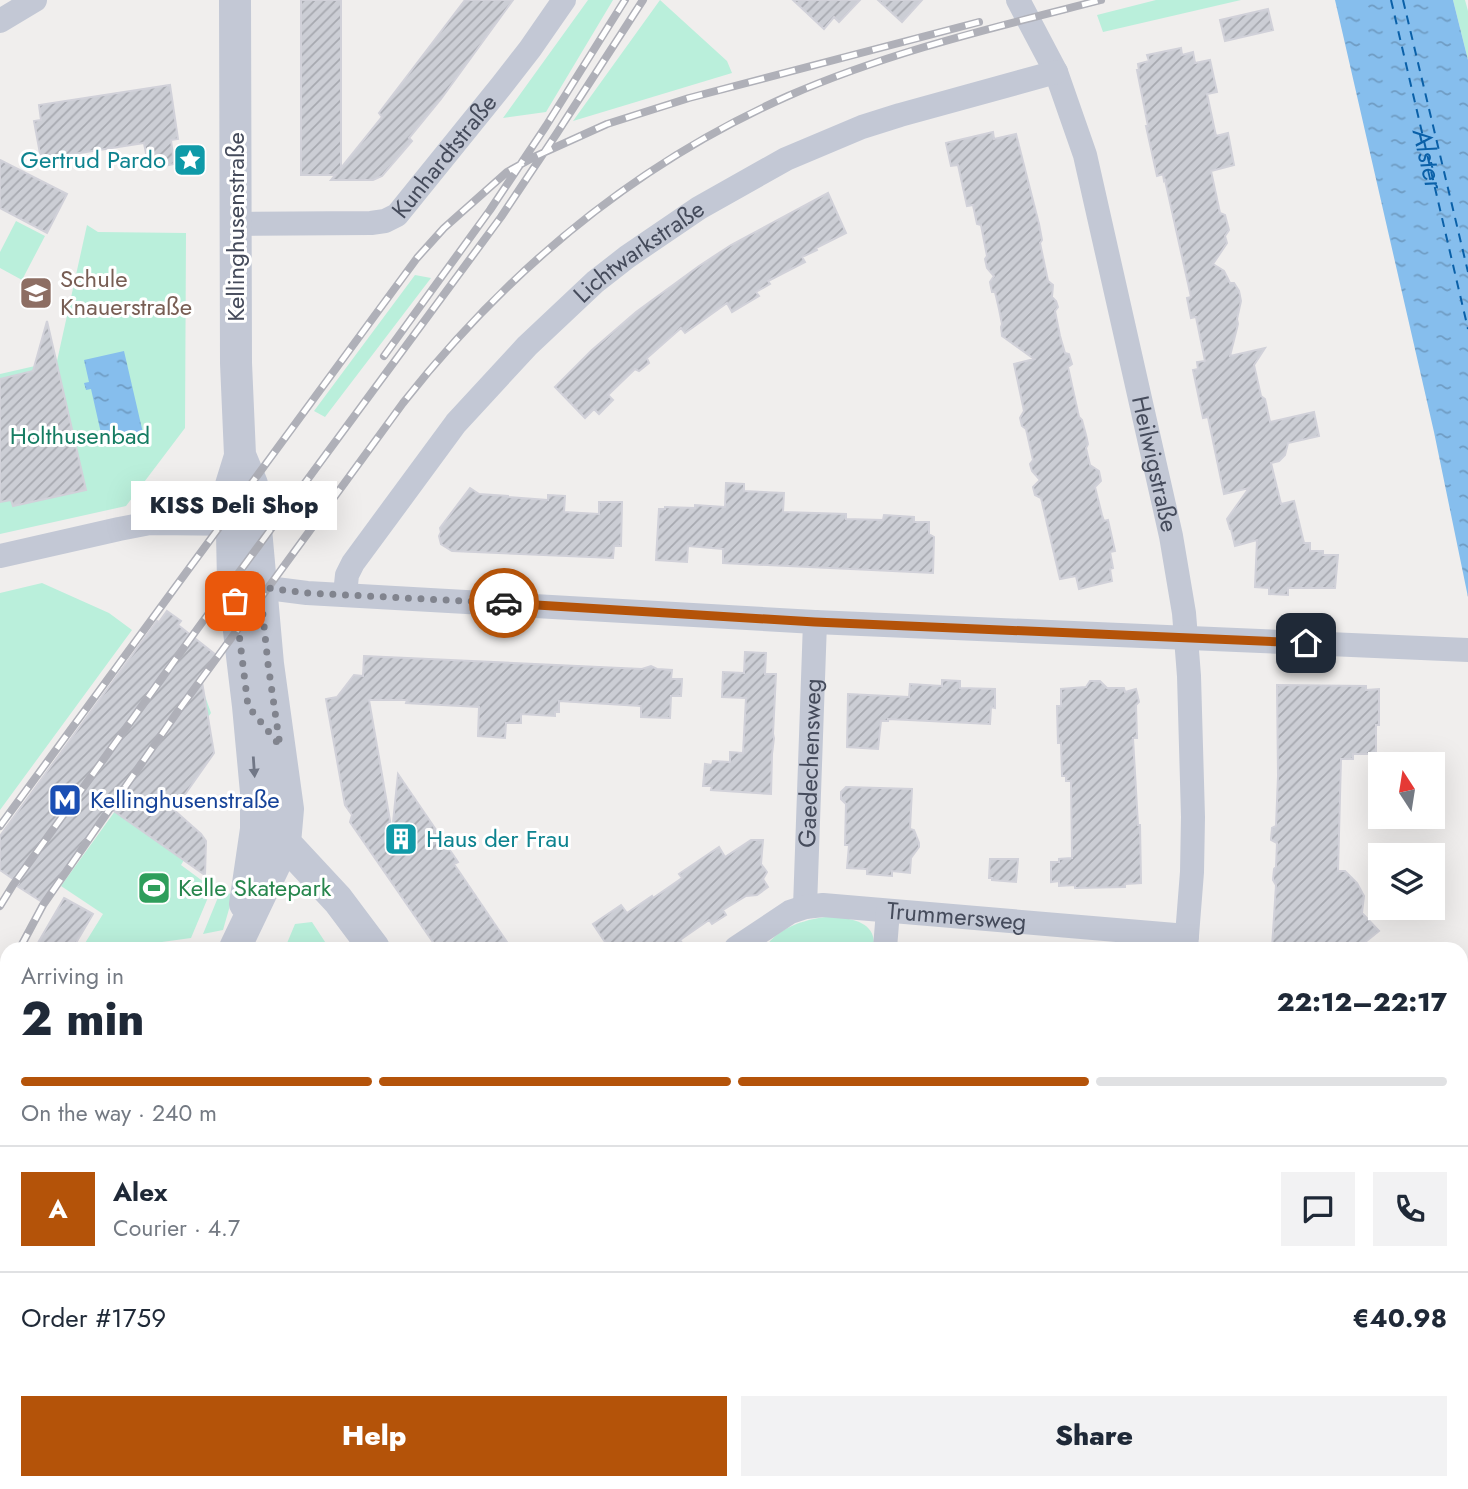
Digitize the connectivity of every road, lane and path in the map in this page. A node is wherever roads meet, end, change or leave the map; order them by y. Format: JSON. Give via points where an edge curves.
{"nodes":[{"id":1,"x":35,"y":0,"type":"edge"},
{"id":2,"x":235,"y":0,"type":"edge"},
{"id":3,"x":564,"y":0,"type":"edge"},
{"id":4,"x":1017,"y":0,"type":"edge"},
{"id":5,"x":0,"y":21,"type":"edge"},
{"id":6,"x":1056,"y":72,"type":"junction"},
{"id":7,"x":236,"y":224,"type":"junction"},
{"id":8,"x":243,"y":524,"type":"junction"},
{"id":9,"x":0,"y":556,"type":"edge"},
{"id":10,"x":247,"y":584,"type":"junction"},
{"id":11,"x":345,"y":594,"type":"junction"},
{"id":12,"x":815,"y":622,"type":"junction"},
{"id":13,"x":1186,"y":637,"type":"junction"},
{"id":14,"x":1468,"y":650,"type":"edge"},
{"id":15,"x":248,"y":706,"type":"junction"},
{"id":16,"x":280,"y":746,"type":"junction"},
{"id":17,"x":270,"y":859,"type":"junction"},
{"id":18,"x":805,"y":907,"type":"junction"},
{"id":19,"x":888,"y":911,"type":"junction"},
{"id":20,"x":238,"y":942,"type":"edge"},
{"id":21,"x":369,"y":942,"type":"edge"},
{"id":22,"x":745,"y":942,"type":"edge"},
{"id":23,"x":885,"y":942,"type":"edge"},
{"id":24,"x":1186,"y":942,"type":"edge"}],
"edges":[{"from":1,"to":5,"type":"street"},
{"from":2,"to":7,"type":"street","name":"Kellinghusenstraße"},
{"from":3,"to":7,"type":"street","name":"Kunhardtstraße","via":[[397,215],[378,223]]},
{"from":4,"to":6,"type":"street","name":"Heilwigstraße"},
{"from":6,"to":11,"type":"street","name":"Lichtwarkstraße","via":[[862,127],[786,159],[699,208],[627,257],[527,346],[456,423],[353,563]]},
{"from":6,"to":13,"type":"street","name":"Heilwigstraße","via":[[1090,175],[1171,536]]},
{"from":7,"to":8,"type":"street","name":"Kellinghusenstraße","via":[[240,454],[231,485]]},
{"from":8,"to":9,"type":"street","via":[[150,523]]},
{"from":8,"to":10,"type":"street","name":"Kellinghusenstraße"},
{"from":10,"to":11,"type":"street"},
{"from":10,"to":15,"type":"street"},
{"from":10,"to":16,"type":"street","via":[[268,664]]},
{"from":11,"to":12,"type":"street"},
{"from":12,"to":13,"type":"street"},
{"from":12,"to":18,"type":"street","name":"Gaedechensweg"},
{"from":13,"to":14,"type":"street"},
{"from":13,"to":24,"type":"street","name":"Heilwigstraße","via":[[1193,813]]},
{"from":15,"to":16,"type":"street"},
{"from":15,"to":17,"type":"street","one_way":true,"via":[[256,829]]},
{"from":16,"to":17,"type":"street","via":[[288,809]]},
{"from":17,"to":20,"type":"street"},
{"from":17,"to":21,"type":"street","via":[[338,900]]},
{"from":18,"to":19,"type":"street","name":"Trummersweg"},
{"from":18,"to":22,"type":"street","name":"Trummersweg"},
{"from":19,"to":23,"type":"street"},
{"from":19,"to":24,"type":"street","name":"Trummersweg"}]}
